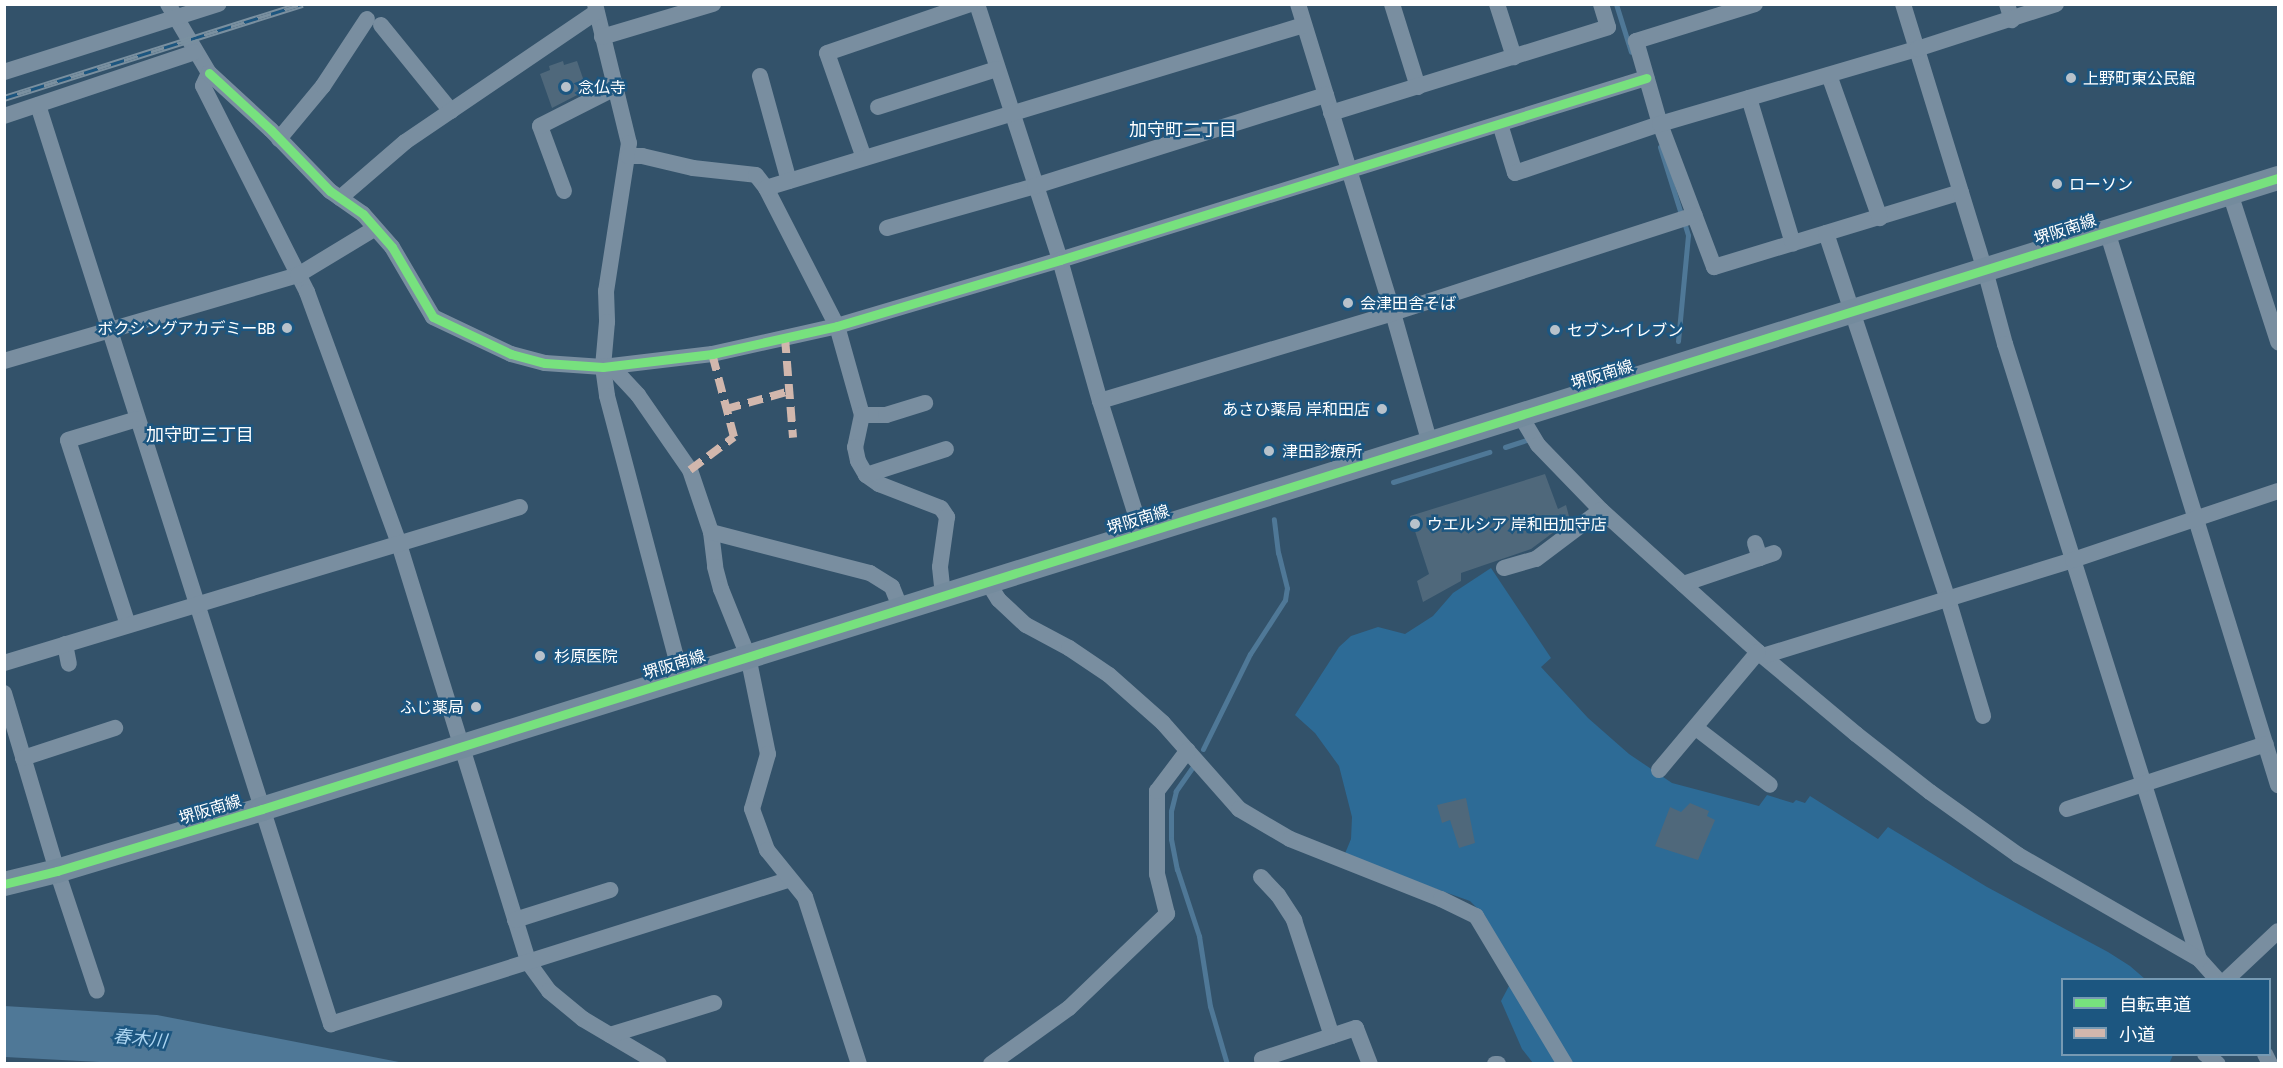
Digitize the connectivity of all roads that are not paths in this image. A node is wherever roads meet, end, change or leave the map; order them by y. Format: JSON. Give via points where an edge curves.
{"nodes":[{"id":1,"x":218,"y":4,"type":"edge"},
{"id":2,"x":713,"y":4,"type":"edge"},
{"id":3,"x":970,"y":4,"type":"edge"},
{"id":4,"x":977,"y":4,"type":"edge"},
{"id":5,"x":1298,"y":4,"type":"edge"},
{"id":6,"x":1392,"y":4,"type":"edge"},
{"id":7,"x":1497,"y":4,"type":"edge"},
{"id":8,"x":1601,"y":4,"type":"edge"},
{"id":9,"x":1755,"y":4,"type":"edge"},
{"id":10,"x":1903,"y":4,"type":"edge"},
{"id":11,"x":2056,"y":4,"type":"edge"},
{"id":12,"x":595,"y":8,"type":"edge"},
{"id":13,"x":172,"y":11,"type":"edge"},
{"id":14,"x":2010,"y":12,"type":"edge"},
{"id":15,"x":1304,"y":25,"type":"junction"},
{"id":16,"x":603,"y":37,"type":"junction"},
{"id":17,"x":1917,"y":49,"type":"junction"},
{"id":18,"x":195,"y":52,"type":"junction"},
{"id":19,"x":1514,"y":57,"type":"junction"},
{"id":20,"x":997,"y":69,"type":"junction"},
{"id":21,"x":4,"y":72,"type":"edge"},
{"id":22,"x":209,"y":73,"type":"junction"},
{"id":23,"x":1829,"y":75,"type":"junction"},
{"id":24,"x":760,"y":76,"type":"dead end"},
{"id":25,"x":1647,"y":78,"type":"junction"},
{"id":26,"x":1418,"y":87,"type":"junction"},
{"id":27,"x":615,"y":88,"type":"junction"},
{"id":28,"x":1326,"y":95,"type":"junction"},
{"id":29,"x":1749,"y":98,"type":"junction"},
{"id":30,"x":38,"y":105,"type":"junction"},
{"id":31,"x":878,"y":106,"type":"dead end"},
{"id":32,"x":451,"y":111,"type":"junction"},
{"id":33,"x":1331,"y":113,"type":"junction"},
{"id":34,"x":1011,"y":114,"type":"junction"},
{"id":35,"x":4,"y":116,"type":"edge"},
{"id":36,"x":1500,"y":124,"type":"junction"},
{"id":37,"x":1660,"y":124,"type":"junction"},
{"id":38,"x":279,"y":139,"type":"junction"},
{"id":39,"x":628,"y":156,"type":"junction"},
{"id":40,"x":864,"y":158,"type":"junction"},
{"id":41,"x":1349,"y":171,"type":"junction"},
{"id":42,"x":2278,"y":178,"type":"edge"},
{"id":43,"x":789,"y":181,"type":"junction"},
{"id":44,"x":1035,"y":186,"type":"junction"},
{"id":45,"x":766,"y":188,"type":"junction"},
{"id":46,"x":564,"y":191,"type":"dead end"},
{"id":47,"x":1961,"y":192,"type":"junction"},
{"id":48,"x":2230,"y":193,"type":"junction"},
{"id":49,"x":340,"y":198,"type":"junction"},
{"id":50,"x":1695,"y":215,"type":"junction"},
{"id":51,"x":1880,"y":218,"type":"junction"},
{"id":52,"x":887,"y":228,"type":"dead end"},
{"id":53,"x":374,"y":229,"type":"junction"},
{"id":54,"x":2107,"y":231,"type":"junction"},
{"id":55,"x":1826,"y":232,"type":"junction"},
{"id":56,"x":1793,"y":244,"type":"junction"},
{"id":57,"x":1060,"y":260,"type":"junction"},
{"id":58,"x":1985,"y":270,"type":"junction"},
{"id":59,"x":298,"y":275,"type":"junction"},
{"id":60,"x":1851,"y":312,"type":"junction"},
{"id":61,"x":1394,"y":313,"type":"junction"},
{"id":62,"x":837,"y":327,"type":"junction"},
{"id":63,"x":111,"y":329,"type":"junction"},
{"id":64,"x":2278,"y":342,"type":"edge"},
{"id":65,"x":4,"y":361,"type":"edge"},
{"id":66,"x":607,"y":366,"type":"junction"},
{"id":67,"x":914,"y":401,"type":"dead end"},
{"id":68,"x":1100,"y":401,"type":"junction"},
{"id":69,"x":862,"y":415,"type":"junction"},
{"id":70,"x":1520,"y":415,"type":"junction"},
{"id":71,"x":137,"y":419,"type":"junction"},
{"id":72,"x":1430,"y":444,"type":"junction"},
{"id":73,"x":946,"y":450,"type":"dead end"},
{"id":74,"x":866,"y":475,"type":"junction"},
{"id":75,"x":2278,"y":491,"type":"edge"},
{"id":76,"x":520,"y":507,"type":"dead end"},
{"id":77,"x":1601,"y":510,"type":"junction"},
{"id":78,"x":2195,"y":517,"type":"junction"},
{"id":79,"x":711,"y":532,"type":"junction"},
{"id":80,"x":1142,"y":534,"type":"junction"},
{"id":81,"x":399,"y":544,"type":"junction"},
{"id":82,"x":1763,"y":551,"type":"dead end"},
{"id":83,"x":2073,"y":560,"type":"junction"},
{"id":84,"x":1504,"y":568,"type":"dead end"},
{"id":85,"x":987,"y":581,"type":"junction"},
{"id":86,"x":1683,"y":584,"type":"junction"},
{"id":87,"x":943,"y":595,"type":"junction"},
{"id":88,"x":1948,"y":599,"type":"junction"},
{"id":89,"x":197,"y":606,"type":"junction"},
{"id":90,"x":900,"y":607,"type":"junction"},
{"id":91,"x":128,"y":625,"type":"junction"},
{"id":92,"x":64,"y":644,"type":"junction"},
{"id":93,"x":1760,"y":654,"type":"junction"},
{"id":94,"x":748,"y":656,"type":"junction"},
{"id":95,"x":4,"y":663,"type":"edge"},
{"id":96,"x":69,"y":664,"type":"dead end"},
{"id":97,"x":681,"y":677,"type":"junction"},
{"id":98,"x":4,"y":693,"type":"edge"},
{"id":99,"x":1983,"y":716,"type":"dead end"},
{"id":100,"x":115,"y":728,"type":"dead end"},
{"id":101,"x":1696,"y":728,"type":"junction"},
{"id":102,"x":2266,"y":744,"type":"junction"},
{"id":103,"x":463,"y":746,"type":"junction"},
{"id":104,"x":1188,"y":750,"type":"junction"},
{"id":105,"x":23,"y":758,"type":"junction"},
{"id":106,"x":1659,"y":770,"type":"dead end"},
{"id":107,"x":2143,"y":783,"type":"junction"},
{"id":108,"x":1770,"y":786,"type":"dead end"},
{"id":109,"x":2278,"y":786,"type":"edge"},
{"id":110,"x":262,"y":809,"type":"junction"},
{"id":111,"x":2067,"y":809,"type":"dead end"},
{"id":112,"x":57,"y":871,"type":"junction"},
{"id":113,"x":1261,"y":878,"type":"dead end"},
{"id":114,"x":790,"y":879,"type":"junction"},
{"id":115,"x":4,"y":884,"type":"edge"},
{"id":116,"x":610,"y":891,"type":"dead end"},
{"id":117,"x":515,"y":921,"type":"junction"},
{"id":118,"x":2278,"y":931,"type":"edge"},
{"id":119,"x":2199,"y":959,"type":"junction"},
{"id":120,"x":528,"y":962,"type":"junction"},
{"id":121,"x":2216,"y":978,"type":"edge"},
{"id":122,"x":2228,"y":978,"type":"edge"},
{"id":123,"x":97,"y":990,"type":"dead end"},
{"id":124,"x":714,"y":1003,"type":"dead end"},
{"id":125,"x":610,"y":1035,"type":"junction"},
{"id":126,"x":1332,"y":1036,"type":"junction"},
{"id":127,"x":659,"y":1064,"type":"edge"},
{"id":128,"x":859,"y":1064,"type":"edge"},
{"id":129,"x":991,"y":1064,"type":"edge"},
{"id":130,"x":1266,"y":1064,"type":"edge"},
{"id":131,"x":1370,"y":1064,"type":"edge"},
{"id":132,"x":1565,"y":1064,"type":"edge"}],
"edges":[{"from":1,"to":13,"type":"street"},
{"from":2,"to":16,"type":"street"},
{"from":3,"to":40,"type":"street","via":[[827,53]]},
{"from":4,"to":20,"type":"street"},
{"from":5,"to":15,"type":"street"},
{"from":6,"to":26,"type":"street"},
{"from":7,"to":19,"type":"street"},
{"from":8,"to":19,"type":"street","via":[[1608,27]]},
{"from":9,"to":25,"type":"street","via":[[1635,41]]},
{"from":10,"to":17,"type":"street"},
{"from":11,"to":14,"type":"street"},
{"from":12,"to":16,"type":"street"},
{"from":12,"to":32,"type":"street"},
{"from":13,"to":18,"type":"street"},
{"from":13,"to":21,"type":"street"},
{"from":14,"to":17,"type":"street"},
{"from":15,"to":28,"type":"street"},
{"from":15,"to":34,"type":"street"},
{"from":16,"to":27,"type":"street"},
{"from":17,"to":23,"type":"street"},
{"from":17,"to":47,"type":"street"},
{"from":18,"to":22,"type":"street"},
{"from":18,"to":30,"type":"street"},
{"from":19,"to":26,"type":"street"},
{"from":20,"to":31,"type":"street"},
{"from":20,"to":34,"type":"street"},
{"from":22,"to":38,"type":"street"},
{"from":22,"to":59,"type":"street","via":[[203,86]]},
{"from":23,"to":29,"type":"street"},
{"from":23,"to":51,"type":"street"},
{"from":24,"to":43,"type":"street"},
{"from":25,"to":36,"type":"street"},
{"from":25,"to":37,"type":"street"},
{"from":26,"to":33,"type":"street"},
{"from":27,"to":39,"type":"street","via":[[629,143]]},
{"from":27,"to":46,"type":"street","via":[[540,126]]},
{"from":28,"to":33,"type":"street"},
{"from":28,"to":44,"type":"street"},
{"from":29,"to":37,"type":"street"},
{"from":29,"to":56,"type":"street"},
{"from":30,"to":35,"type":"street"},
{"from":30,"to":63,"type":"street"},
{"from":32,"to":38,"type":"street","via":[[374,22]]},
{"from":32,"to":49,"type":"street","via":[[405,142]]},
{"from":33,"to":41,"type":"street"},
{"from":34,"to":40,"type":"street"},
{"from":34,"to":44,"type":"street"},
{"from":36,"to":37,"type":"street","via":[[1515,173]]},
{"from":36,"to":41,"type":"street"},
{"from":37,"to":50,"type":"street"},
{"from":38,"to":49,"type":"street"},
{"from":39,"to":45,"type":"street","via":[[756,175]]},
{"from":39,"to":66,"type":"street","via":[[606,291]]},
{"from":40,"to":43,"type":"street"},
{"from":41,"to":57,"type":"street"},
{"from":41,"to":61,"type":"street"},
{"from":42,"to":48,"type":"main road","name":"堺阪南線"},
{"from":43,"to":45,"type":"street"},
{"from":44,"to":52,"type":"street"},
{"from":44,"to":57,"type":"street"},
{"from":45,"to":62,"type":"street"},
{"from":47,"to":51,"type":"street"},
{"from":47,"to":58,"type":"street"},
{"from":48,"to":54,"type":"main road","name":"堺阪南線"},
{"from":48,"to":64,"type":"street"},
{"from":49,"to":53,"type":"street","via":[[363,214]]},
{"from":50,"to":56,"type":"street","via":[[1714,267]]},
{"from":50,"to":61,"type":"street"},
{"from":51,"to":55,"type":"street"},
{"from":53,"to":59,"type":"street"},
{"from":53,"to":66,"type":"street","via":[[392,248],[433,317],[511,354],[545,363]]},
{"from":54,"to":58,"type":"main road","name":"堺阪南線"},
{"from":54,"to":78,"type":"street"},
{"from":55,"to":56,"type":"street"},
{"from":55,"to":60,"type":"street"},
{"from":57,"to":62,"type":"street"},
{"from":57,"to":68,"type":"street"},
{"from":58,"to":60,"type":"main road","name":"堺阪南線"},
{"from":58,"to":83,"type":"street"},
{"from":59,"to":63,"type":"street"},
{"from":59,"to":81,"type":"street"},
{"from":60,"to":70,"type":"main road","name":"堺阪南線"},
{"from":60,"to":88,"type":"street"},
{"from":61,"to":68,"type":"street"},
{"from":61,"to":72,"type":"street"},
{"from":62,"to":66,"type":"street","via":[[712,354]]},
{"from":62,"to":69,"type":"street"},
{"from":63,"to":65,"type":"street"},
{"from":63,"to":71,"type":"street"},
{"from":66,"to":79,"type":"street","via":[[638,395],[688,466]]},
{"from":66,"to":97,"type":"street","via":[[607,396]]},
{"from":67,"to":69,"type":"street","via":[[886,415]]},
{"from":68,"to":80,"type":"street"},
{"from":69,"to":74,"type":"street","via":[[855,447]]},
{"from":70,"to":72,"type":"main road","name":"堺阪南線"},
{"from":70,"to":77,"type":"street","via":[[1538,445]]},
{"from":71,"to":89,"type":"street"},
{"from":71,"to":91,"type":"street","via":[[68,440]]},
{"from":72,"to":80,"type":"main road","name":"堺阪南線"},
{"from":73,"to":74,"type":"street"},
{"from":74,"to":87,"type":"street","via":[[940,508],[947,517],[940,567]]},
{"from":75,"to":78,"type":"street"},
{"from":76,"to":81,"type":"street"},
{"from":77,"to":84,"type":"street","via":[[1536,559]]},
{"from":77,"to":86,"type":"street"},
{"from":78,"to":83,"type":"street"},
{"from":78,"to":102,"type":"street"},
{"from":79,"to":90,"type":"street","via":[[870,573],[892,586]]},
{"from":79,"to":94,"type":"street","via":[[721,589]]},
{"from":80,"to":85,"type":"main road","name":"堺阪南線"},
{"from":81,"to":89,"type":"street"},
{"from":81,"to":103,"type":"street"},
{"from":82,"to":86,"type":"street"},
{"from":83,"to":88,"type":"street"},
{"from":83,"to":107,"type":"street"},
{"from":85,"to":87,"type":"main road","name":"堺阪南線"},
{"from":85,"to":104,"type":"street","via":[[999,600],[1026,625],[1109,675]]},
{"from":86,"to":93,"type":"street"},
{"from":87,"to":90,"type":"main road","name":"堺阪南線"},
{"from":88,"to":93,"type":"street"},
{"from":88,"to":99,"type":"street"},
{"from":89,"to":91,"type":"street"},
{"from":89,"to":110,"type":"street"},
{"from":90,"to":94,"type":"main road","name":"堺阪南線"},
{"from":91,"to":92,"type":"street"},
{"from":92,"to":95,"type":"street"},
{"from":92,"to":96,"type":"street"},
{"from":93,"to":101,"type":"street"},
{"from":93,"to":119,"type":"street","via":[[1930,792],[2018,855]]},
{"from":94,"to":97,"type":"main road","name":"堺阪南線"},
{"from":94,"to":114,"type":"street","via":[[768,754],[752,809],[767,850]]},
{"from":97,"to":103,"type":"main road","name":"堺阪南線"},
{"from":98,"to":105,"type":"street"},
{"from":100,"to":105,"type":"street"},
{"from":101,"to":106,"type":"street"},
{"from":101,"to":108,"type":"street"},
{"from":102,"to":107,"type":"street"},
{"from":102,"to":109,"type":"street"},
{"from":103,"to":110,"type":"main road","name":"堺阪南線"},
{"from":103,"to":117,"type":"street"},
{"from":104,"to":129,"type":"street","via":[[1157,791],[1157,874],[1167,914],[1069,1008]]},
{"from":104,"to":132,"type":"street","via":[[1239,809],[1290,839],[1476,916]]},
{"from":105,"to":112,"type":"street"},
{"from":107,"to":111,"type":"street"},
{"from":107,"to":119,"type":"street"},
{"from":110,"to":112,"type":"main road","name":"堺阪南線"},
{"from":110,"to":120,"type":"street","via":[[331,1024]]},
{"from":112,"to":115,"type":"main road","name":"堺阪南線"},
{"from":112,"to":123,"type":"street"},
{"from":113,"to":126,"type":"street","via":[[1294,920]]},
{"from":114,"to":120,"type":"street"},
{"from":114,"to":128,"type":"street","via":[[805,897]]},
{"from":116,"to":117,"type":"street"},
{"from":117,"to":120,"type":"street"},
{"from":118,"to":122,"type":"street"},
{"from":119,"to":121,"type":"street"},
{"from":120,"to":125,"type":"street","via":[[549,991]]},
{"from":124,"to":125,"type":"street"},
{"from":125,"to":127,"type":"street"},
{"from":126,"to":130,"type":"street","via":[[1262,1059]]},
{"from":126,"to":131,"type":"street","via":[[1356,1028]]}]}
